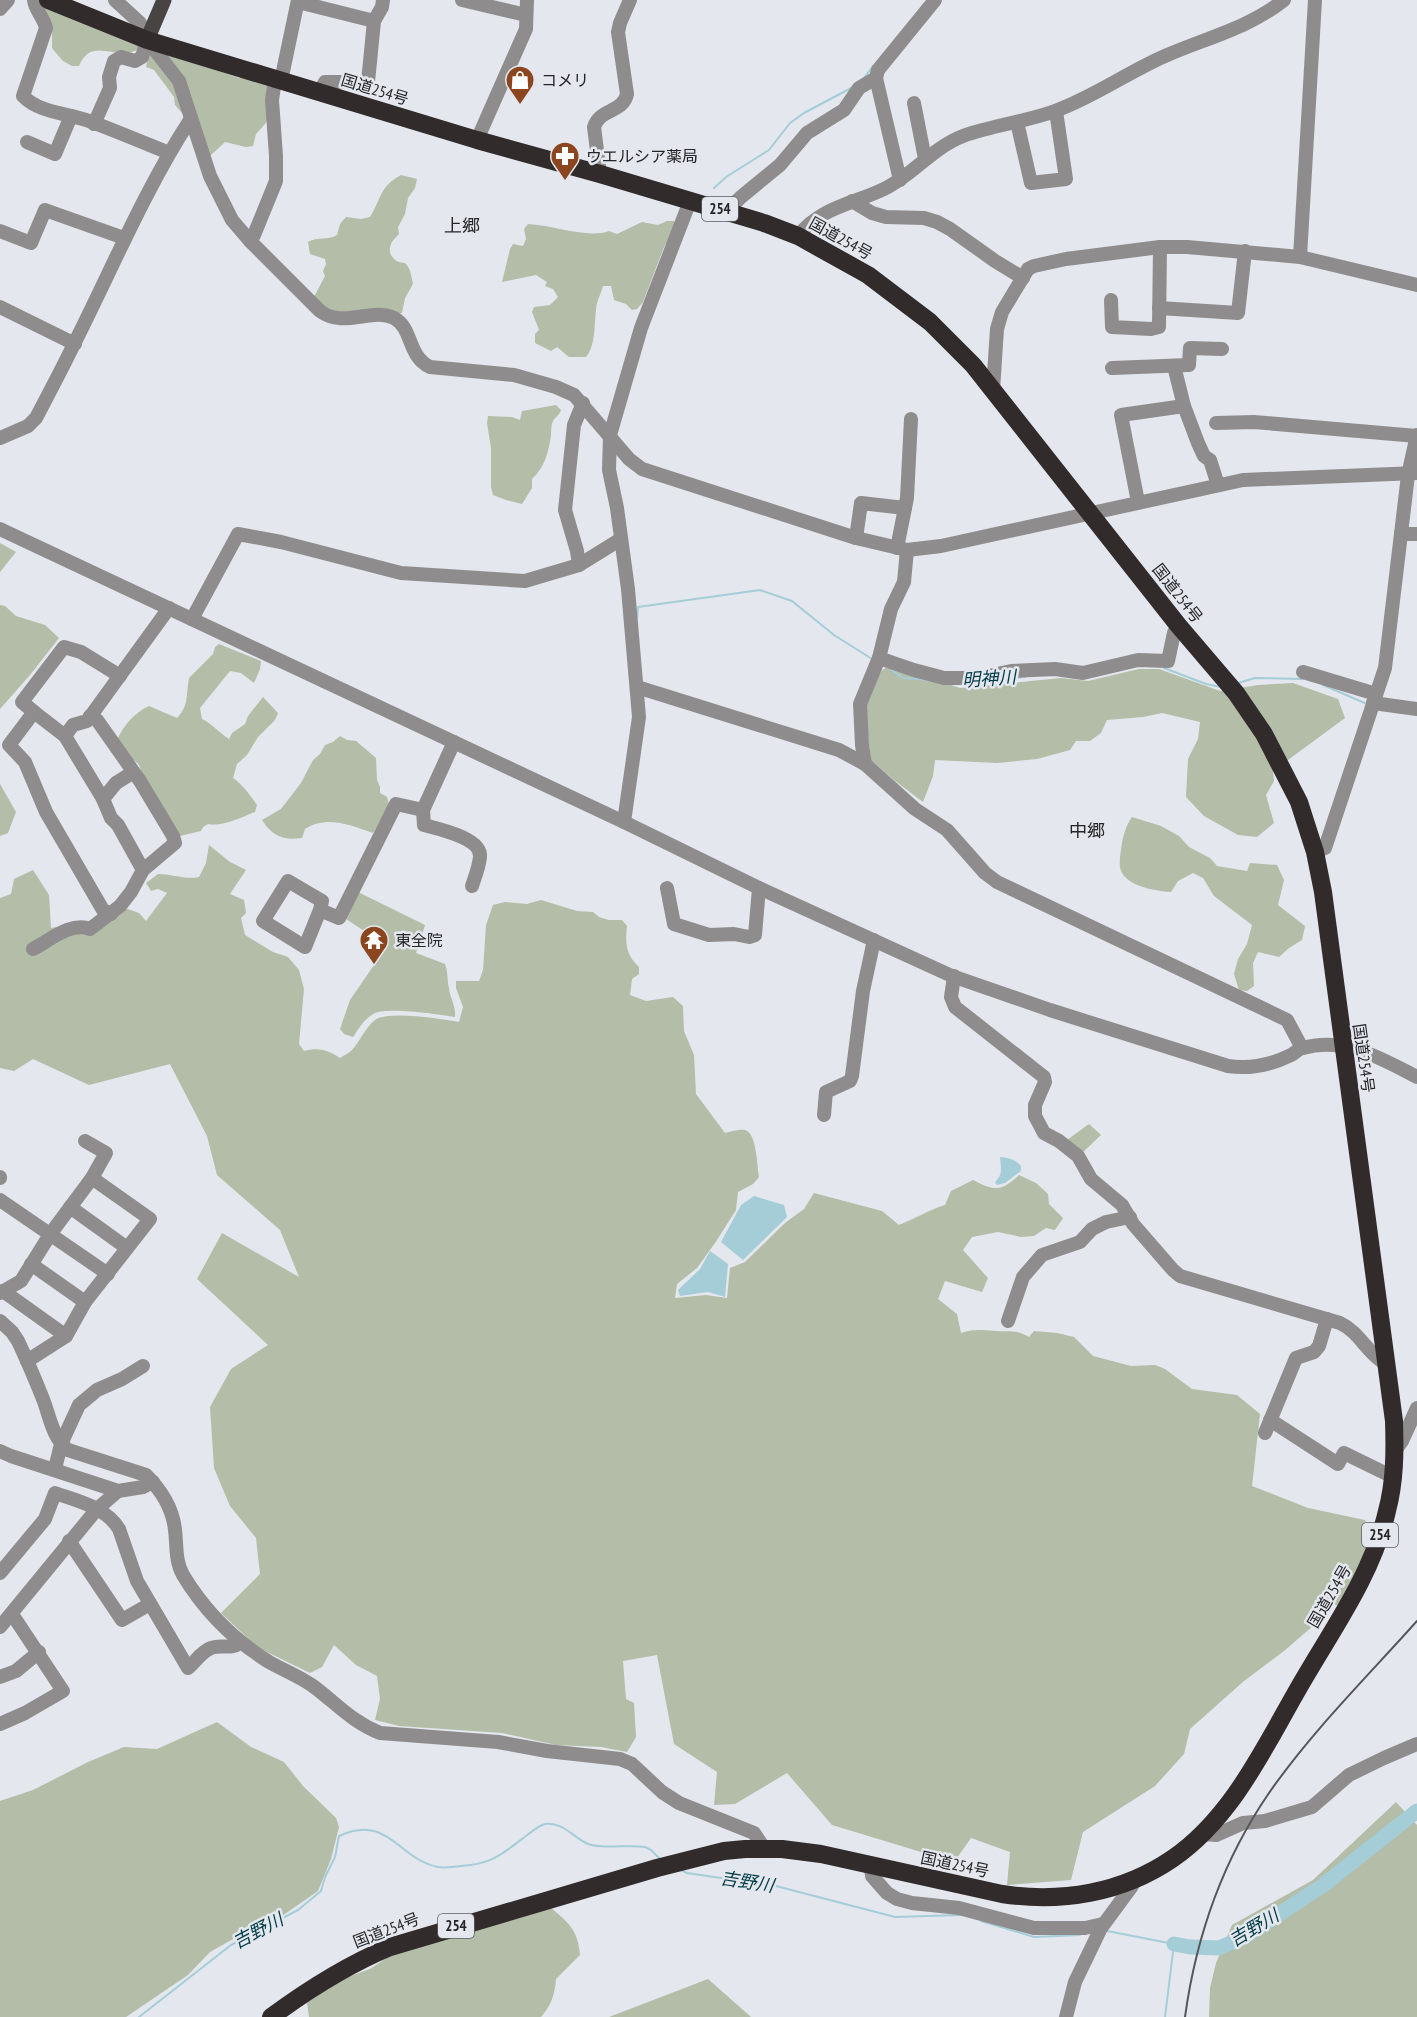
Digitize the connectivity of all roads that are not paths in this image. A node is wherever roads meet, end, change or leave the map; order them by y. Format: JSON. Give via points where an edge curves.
{"nodes":[{"id":1,"x":8,"y":0,"type":"edge"},
{"id":2,"x":34,"y":0,"type":"edge"},
{"id":3,"x":48,"y":0,"type":"edge"},
{"id":4,"x":115,"y":0,"type":"edge"},
{"id":5,"x":164,"y":0,"type":"edge"},
{"id":6,"x":383,"y":0,"type":"edge"},
{"id":7,"x":463,"y":0,"type":"edge"},
{"id":8,"x":527,"y":0,"type":"edge"},
{"id":9,"x":630,"y":0,"type":"edge"},
{"id":10,"x":935,"y":0,"type":"edge"},
{"id":11,"x":1284,"y":0,"type":"edge"},
{"id":12,"x":1315,"y":0,"type":"edge"},
{"id":13,"x":298,"y":1,"type":"edge"},
{"id":14,"x":0,"y":9,"type":"edge"},
{"id":15,"x":526,"y":15,"type":"junction"},
{"id":16,"x":374,"y":21,"type":"junction"},
{"id":17,"x":147,"y":40,"type":"junction"},
{"id":18,"x":876,"y":78,"type":"junction"},
{"id":19,"x":278,"y":81,"type":"junction"},
{"id":20,"x":319,"y":92,"type":"junction"},
{"id":21,"x":914,"y":103,"type":"dead end"},
{"id":22,"x":1056,"y":111,"type":"junction"},
{"id":23,"x":71,"y":116,"type":"junction"},
{"id":24,"x":190,"y":120,"type":"junction"},
{"id":25,"x":1017,"y":122,"type":"junction"},
{"id":26,"x":94,"y":124,"type":"junction"},
{"id":27,"x":477,"y":140,"type":"junction"},
{"id":28,"x":27,"y":142,"type":"dead end"},
{"id":29,"x":169,"y":153,"type":"junction"},
{"id":30,"x":925,"y":159,"type":"junction"},
{"id":31,"x":600,"y":174,"type":"junction"},
{"id":32,"x":900,"y":180,"type":"junction"},
{"id":33,"x":690,"y":201,"type":"junction"},
{"id":34,"x":852,"y":201,"type":"junction"},
{"id":35,"x":730,"y":212,"type":"junction"},
{"id":36,"x":0,"y":231,"type":"edge"},
{"id":37,"x":798,"y":236,"type":"junction"},
{"id":38,"x":124,"y":238,"type":"junction"},
{"id":39,"x":250,"y":241,"type":"junction"},
{"id":40,"x":1160,"y":247,"type":"junction"},
{"id":41,"x":1245,"y":251,"type":"junction"},
{"id":42,"x":1300,"y":257,"type":"junction"},
{"id":43,"x":1023,"y":278,"type":"junction"},
{"id":44,"x":1417,"y":285,"type":"edge"},
{"id":45,"x":1111,"y":300,"type":"dead end"},
{"id":46,"x":0,"y":308,"type":"edge"},
{"id":47,"x":1159,"y":308,"type":"junction"},
{"id":48,"x":75,"y":344,"type":"junction"},
{"id":49,"x":1222,"y":349,"type":"dead end"},
{"id":50,"x":1174,"y":366,"type":"junction"},
{"id":51,"x":1112,"y":368,"type":"dead end"},
{"id":52,"x":993,"y":390,"type":"junction"},
{"id":53,"x":583,"y":403,"type":"junction"},
{"id":54,"x":1184,"y":406,"type":"junction"},
{"id":55,"x":911,"y":419,"type":"dead end"},
{"id":56,"x":1216,"y":423,"type":"dead end"},
{"id":57,"x":610,"y":435,"type":"junction"},
{"id":58,"x":1417,"y":435,"type":"edge"},
{"id":59,"x":0,"y":438,"type":"edge"},
{"id":60,"x":1412,"y":474,"type":"edge"},
{"id":61,"x":1218,"y":485,"type":"junction"},
{"id":62,"x":1138,"y":502,"type":"junction"},
{"id":63,"x":905,"y":508,"type":"junction"},
{"id":64,"x":1090,"y":513,"type":"junction"},
{"id":65,"x":0,"y":529,"type":"edge"},
{"id":66,"x":1401,"y":534,"type":"junction"},
{"id":67,"x":1417,"y":534,"type":"edge"},
{"id":68,"x":856,"y":538,"type":"junction"},
{"id":69,"x":621,"y":539,"type":"junction"},
{"id":70,"x":902,"y":549,"type":"junction"},
{"id":71,"x":579,"y":565,"type":"junction"},
{"id":72,"x":169,"y":608,"type":"junction"},
{"id":73,"x":192,"y":619,"type":"junction"},
{"id":74,"x":1178,"y":625,"type":"junction"},
{"id":75,"x":877,"y":663,"type":"junction"},
{"id":76,"x":1303,"y":672,"type":"dead end"},
{"id":77,"x":120,"y":676,"type":"junction"},
{"id":78,"x":637,"y":687,"type":"junction"},
{"id":79,"x":1375,"y":699,"type":"junction"},
{"id":80,"x":1417,"y":709,"type":"edge"},
{"id":81,"x":34,"y":712,"type":"junction"},
{"id":82,"x":90,"y":716,"type":"junction"},
{"id":83,"x":65,"y":736,"type":"junction"},
{"id":84,"x":454,"y":742,"type":"junction"},
{"id":85,"x":865,"y":764,"type":"junction"},
{"id":86,"x":132,"y":773,"type":"junction"},
{"id":87,"x":103,"y":799,"type":"junction"},
{"id":88,"x":423,"y":810,"type":"junction"},
{"id":89,"x":624,"y":822,"type":"junction"},
{"id":90,"x":1315,"y":852,"type":"junction"},
{"id":91,"x":143,"y":870,"type":"junction"},
{"id":92,"x":472,"y":886,"type":"dead end"},
{"id":93,"x":667,"y":888,"type":"dead end"},
{"id":94,"x":759,"y":888,"type":"junction"},
{"id":95,"x":320,"y":910,"type":"junction"},
{"id":96,"x":111,"y":914,"type":"junction"},
{"id":97,"x":874,"y":940,"type":"junction"},
{"id":98,"x":33,"y":949,"type":"dead end"},
{"id":99,"x":954,"y":976,"type":"junction"},
{"id":100,"x":1342,"y":1046,"type":"junction"},
{"id":101,"x":1302,"y":1048,"type":"junction"},
{"id":102,"x":1417,"y":1077,"type":"edge"},
{"id":103,"x":824,"y":1115,"type":"dead end"},
{"id":104,"x":86,"y":1141,"type":"dead end"},
{"id":105,"x":92,"y":1178,"type":"junction"},
{"id":106,"x":0,"y":1200,"type":"edge"},
{"id":107,"x":70,"y":1207,"type":"junction"},
{"id":108,"x":1130,"y":1217,"type":"junction"},
{"id":109,"x":51,"y":1233,"type":"junction"},
{"id":110,"x":127,"y":1248,"type":"junction"},
{"id":111,"x":32,"y":1264,"type":"junction"},
{"id":112,"x":108,"y":1274,"type":"junction"},
{"id":113,"x":2,"y":1292,"type":"edge"},
{"id":114,"x":85,"y":1302,"type":"junction"},
{"id":115,"x":1327,"y":1319,"type":"junction"},
{"id":116,"x":0,"y":1321,"type":"edge"},
{"id":117,"x":1008,"y":1321,"type":"dead end"},
{"id":118,"x":66,"y":1336,"type":"junction"},
{"id":119,"x":27,"y":1361,"type":"junction"},
{"id":120,"x":1386,"y":1364,"type":"junction"},
{"id":121,"x":143,"y":1366,"type":"dead end"},
{"id":122,"x":1417,"y":1408,"type":"edge"},
{"id":123,"x":62,"y":1444,"type":"junction"},
{"id":124,"x":0,"y":1451,"type":"edge"},
{"id":125,"x":1395,"y":1451,"type":"junction"},
{"id":126,"x":55,"y":1469,"type":"junction"},
{"id":127,"x":1393,"y":1477,"type":"junction"},
{"id":128,"x":153,"y":1482,"type":"junction"},
{"id":129,"x":118,"y":1491,"type":"junction"},
{"id":130,"x":97,"y":1509,"type":"junction"},
{"id":131,"x":69,"y":1541,"type":"junction"},
{"id":132,"x":0,"y":1574,"type":"edge"},
{"id":133,"x":150,"y":1604,"type":"junction"},
{"id":134,"x":12,"y":1614,"type":"junction"},
{"id":135,"x":0,"y":1627,"type":"edge"},
{"id":136,"x":240,"y":1643,"type":"junction"},
{"id":137,"x":39,"y":1652,"type":"junction"},
{"id":138,"x":0,"y":1677,"type":"edge"},
{"id":139,"x":0,"y":1724,"type":"edge"},
{"id":140,"x":1417,"y":1744,"type":"edge"},
{"id":141,"x":1202,"y":1834,"type":"junction"},
{"id":142,"x":764,"y":1848,"type":"junction"},
{"id":143,"x":871,"y":1865,"type":"junction"},
{"id":144,"x":1132,"y":1880,"type":"junction"},
{"id":145,"x":1100,"y":1930,"type":"junction"},
{"id":146,"x":271,"y":2017,"type":"edge"},
{"id":147,"x":1066,"y":2017,"type":"edge"}],
"edges":[{"from":1,"to":14,"type":"street"},
{"from":2,"to":23,"type":"street","via":[[45,28],[23,96],[29,102]]},
{"from":3,"to":17,"type":"highway","name":"国道254号","number":"254"},
{"from":4,"to":17,"type":"street","via":[[140,23]]},
{"from":5,"to":17,"type":"main road"},
{"from":6,"to":16,"type":"street"},
{"from":7,"to":15,"type":"street"},
{"from":8,"to":15,"type":"street"},
{"from":9,"to":31,"type":"street","via":[[618,32],[625,102],[604,113],[594,128]]},
{"from":10,"to":18,"type":"street","via":[[878,70]]},
{"from":11,"to":22,"type":"street","via":[[1235,29],[1165,56]]},
{"from":12,"to":42,"type":"street"},
{"from":13,"to":16,"type":"street"},
{"from":13,"to":19,"type":"street"},
{"from":15,"to":27,"type":"street","via":[[522,40]]},
{"from":16,"to":20,"type":"street","via":[[368,82],[325,82]]},
{"from":17,"to":19,"type":"highway","name":"国道254号","number":"254"},
{"from":17,"to":24,"type":"street","via":[[179,81]]},
{"from":17,"to":26,"type":"street","via":[[142,57],[114,61],[110,88]]},
{"from":18,"to":32,"type":"street"},
{"from":18,"to":35,"type":"street","via":[[859,88],[844,110],[807,133],[780,165],[741,197]]},
{"from":19,"to":20,"type":"highway","name":"国道254号","number":"254"},
{"from":19,"to":39,"type":"street","via":[[272,107],[276,181]]},
{"from":20,"to":27,"type":"highway","name":"国道254号","number":"254"},
{"from":21,"to":30,"type":"street"},
{"from":22,"to":25,"type":"street"},
{"from":22,"to":25,"type":"street","via":[[1066,179],[1030,183]]},
{"from":23,"to":26,"type":"street"},
{"from":23,"to":28,"type":"street","via":[[55,154]]},
{"from":24,"to":29,"type":"street"},
{"from":24,"to":39,"type":"street","via":[[221,201]]},
{"from":25,"to":30,"type":"street","via":[[962,136]]},
{"from":26,"to":29,"type":"street"},
{"from":27,"to":31,"type":"highway","name":"国道254号","number":"254"},
{"from":29,"to":38,"type":"street"},
{"from":30,"to":32,"type":"street"},
{"from":31,"to":33,"type":"highway","name":"国道254号","number":"254"},
{"from":32,"to":34,"type":"street"},
{"from":33,"to":35,"type":"highway","name":"国道254号","number":"254"},
{"from":33,"to":57,"type":"street","via":[[641,328]]},
{"from":34,"to":37,"type":"street","via":[[820,215]]},
{"from":34,"to":43,"type":"street","via":[[886,218],[937,222]]},
{"from":35,"to":37,"type":"highway","name":"国道254号","number":"254"},
{"from":36,"to":38,"type":"street","via":[[32,243],[45,210]]},
{"from":37,"to":52,"type":"highway","name":"国道254号","number":"254","via":[[902,300],[953,345]]},
{"from":38,"to":48,"type":"street"},
{"from":39,"to":53,"type":"street","via":[[327,316],[392,317],[399,322],[421,363],[429,367],[514,375],[556,387]]},
{"from":40,"to":41,"type":"street"},
{"from":40,"to":43,"type":"street","via":[[1034,266]]},
{"from":40,"to":47,"type":"street"},
{"from":41,"to":42,"type":"street"},
{"from":41,"to":47,"type":"street","via":[[1238,313]]},
{"from":42,"to":44,"type":"street"},
{"from":43,"to":52,"type":"street","via":[[1002,312],[997,329]]},
{"from":45,"to":47,"type":"street","via":[[1112,327],[1159,327]]},
{"from":46,"to":48,"type":"street"},
{"from":48,"to":59,"type":"street","via":[[36,418],[28,426]]},
{"from":49,"to":50,"type":"street","via":[[1190,348],[1189,365]]},
{"from":50,"to":51,"type":"street"},
{"from":50,"to":54,"type":"street"},
{"from":52,"to":64,"type":"highway","name":"国道254号","number":"254"},
{"from":53,"to":57,"type":"street"},
{"from":53,"to":71,"type":"street","via":[[574,425],[565,510]]},
{"from":54,"to":61,"type":"street"},
{"from":54,"to":62,"type":"street","via":[[1121,415]]},
{"from":55,"to":63,"type":"street"},
{"from":56,"to":58,"type":"street","via":[[1254,422]]},
{"from":57,"to":68,"type":"street","via":[[642,470]]},
{"from":57,"to":69,"type":"street","via":[[609,470]]},
{"from":58,"to":60,"type":"street"},
{"from":60,"to":61,"type":"street","via":[[1243,480]]},
{"from":60,"to":66,"type":"street"},
{"from":61,"to":62,"type":"street"},
{"from":62,"to":64,"type":"street"},
{"from":63,"to":68,"type":"street","via":[[861,503]]},
{"from":63,"to":70,"type":"street"},
{"from":64,"to":70,"type":"street","via":[[941,546]]},
{"from":64,"to":74,"type":"highway","name":"国道254号","number":"254"},
{"from":65,"to":72,"type":"street"},
{"from":66,"to":67,"type":"street"},
{"from":66,"to":79,"type":"street","via":[[1385,668]]},
{"from":68,"to":70,"type":"street"},
{"from":69,"to":71,"type":"street"},
{"from":69,"to":78,"type":"street"},
{"from":70,"to":75,"type":"street","via":[[904,582],[891,609]]},
{"from":71,"to":73,"type":"street","via":[[525,581],[419,575],[238,534]]},
{"from":72,"to":73,"type":"street"},
{"from":72,"to":77,"type":"street"},
{"from":73,"to":84,"type":"street"},
{"from":74,"to":75,"type":"street","via":[[1168,662],[1138,660],[1083,674],[1055,669],[1011,670],[979,678],[944,678]]},
{"from":74,"to":90,"type":"highway","name":"国道254号","number":"254","via":[[1236,693],[1264,734],[1291,783]]},
{"from":75,"to":85,"type":"street","via":[[860,704]]},
{"from":76,"to":79,"type":"street"},
{"from":77,"to":81,"type":"street","via":[[81,652],[63,647],[22,702]]},
{"from":77,"to":82,"type":"street"},
{"from":78,"to":85,"type":"street","via":[[839,750]]},
{"from":78,"to":89,"type":"street","via":[[639,717]]},
{"from":79,"to":80,"type":"street"},
{"from":79,"to":90,"type":"street","via":[[1325,848]]},
{"from":81,"to":83,"type":"street"},
{"from":81,"to":96,"type":"street","via":[[9,746],[25,762],[46,812],[102,910]]},
{"from":82,"to":83,"type":"street","via":[[87,721],[73,725]]},
{"from":82,"to":86,"type":"street","via":[[97,720]]},
{"from":83,"to":87,"type":"street"},
{"from":84,"to":88,"type":"street"},
{"from":84,"to":89,"type":"street"},
{"from":85,"to":101,"type":"street","via":[[947,830],[998,882],[1287,1020]]},
{"from":86,"to":87,"type":"street","via":[[116,783]]},
{"from":86,"to":91,"type":"street","via":[[175,843]]},
{"from":87,"to":91,"type":"street"},
{"from":88,"to":92,"type":"street","via":[[424,825],[456,835],[478,848],[481,856]]},
{"from":88,"to":95,"type":"street","via":[[396,804],[339,918]]},
{"from":89,"to":94,"type":"street"},
{"from":90,"to":100,"type":"highway","name":"国道254号","number":"254"},
{"from":91,"to":96,"type":"street","via":[[131,892]]},
{"from":93,"to":94,"type":"street","via":[[674,924],[710,934],[750,937],[755,935]]},
{"from":94,"to":97,"type":"street"},
{"from":95,"to":95,"type":"street","via":[[304,947],[263,921],[288,881],[322,901]]},
{"from":96,"to":98,"type":"street","via":[[90,929],[83,926],[62,932]]},
{"from":97,"to":99,"type":"street"},
{"from":97,"to":103,"type":"street","via":[[852,1076],[850,1081],[826,1092]]},
{"from":99,"to":101,"type":"street","via":[[1228,1066],[1262,1065]]},
{"from":99,"to":108,"type":"street","via":[[951,997],[956,1007],[1044,1077],[1035,1116],[1044,1133],[1078,1156],[1091,1179],[1122,1205]]},
{"from":100,"to":101,"type":"street"},
{"from":100,"to":102,"type":"street","via":[[1368,1052]]},
{"from":100,"to":120,"type":"highway","name":"国道254号","number":"254"},
{"from":104,"to":105,"type":"street","via":[[106,1153]]},
{"from":105,"to":107,"type":"street"},
{"from":105,"to":110,"type":"street","via":[[150,1219]]},
{"from":106,"to":109,"type":"street"},
{"from":107,"to":109,"type":"street"},
{"from":107,"to":110,"type":"street"},
{"from":108,"to":115,"type":"street","via":[[1180,1276]]},
{"from":108,"to":117,"type":"street","via":[[1092,1228],[1080,1242],[1042,1255],[1023,1277]]},
{"from":109,"to":111,"type":"street"},
{"from":109,"to":112,"type":"street"},
{"from":110,"to":112,"type":"street"},
{"from":111,"to":113,"type":"street","via":[[21,1281]]},
{"from":111,"to":114,"type":"street"},
{"from":112,"to":114,"type":"street"},
{"from":113,"to":118,"type":"street"},
{"from":114,"to":118,"type":"street"},
{"from":115,"to":120,"type":"street","via":[[1352,1329],[1371,1354]]},
{"from":115,"to":127,"type":"street","via":[[1319,1346],[1300,1356],[1291,1367],[1267,1426],[1338,1464],[1344,1453]]},
{"from":116,"to":119,"type":"street","via":[[12,1332]]},
{"from":118,"to":119,"type":"street"},
{"from":119,"to":123,"type":"street"},
{"from":120,"to":125,"type":"highway","name":"国道254号","number":"254"},
{"from":121,"to":123,"type":"street","via":[[97,1390],[79,1405]]},
{"from":122,"to":125,"type":"street"},
{"from":123,"to":126,"type":"street"},
{"from":123,"to":128,"type":"street","via":[[68,1450],[146,1475]]},
{"from":124,"to":126,"type":"street"},
{"from":125,"to":127,"type":"highway","name":"国道254号","number":"254"},
{"from":126,"to":129,"type":"street"},
{"from":127,"to":141,"type":"highway","name":"国道254号","number":"254","via":[[1387,1512],[1367,1570],[1236,1792]]},
{"from":128,"to":129,"type":"street"},
{"from":128,"to":136,"type":"street","via":[[172,1512],[182,1574]]},
{"from":129,"to":130,"type":"street"},
{"from":130,"to":131,"type":"street"},
{"from":130,"to":132,"type":"street","via":[[55,1493],[45,1519]]},
{"from":130,"to":133,"type":"street","via":[[120,1529],[137,1581]]},
{"from":131,"to":133,"type":"street","via":[[122,1620]]},
{"from":131,"to":134,"type":"street"},
{"from":133,"to":136,"type":"street","via":[[188,1668],[213,1647],[233,1648]]},
{"from":134,"to":135,"type":"street"},
{"from":134,"to":137,"type":"street"},
{"from":136,"to":142,"type":"street","via":[[311,1685],[362,1726],[380,1733],[498,1742],[620,1759],[632,1764],[679,1803],[754,1833]]},
{"from":137,"to":138,"type":"street","via":[[16,1671]]},
{"from":137,"to":139,"type":"street","via":[[63,1691]]},
{"from":140,"to":141,"type":"street","via":[[1349,1775],[1312,1807],[1265,1821],[1243,1823],[1216,1835]]},
{"from":141,"to":144,"type":"highway","name":"国道254号","number":"254","via":[[1171,1859]]},
{"from":142,"to":143,"type":"highway","name":"国道254号","number":"254","via":[[821,1854]]},
{"from":142,"to":146,"type":"highway","name":"国道254号","number":"254","via":[[705,1855],[390,1947],[354,1962]]},
{"from":143,"to":144,"type":"highway","name":"国道254号","number":"254","via":[[1031,1898],[1084,1894]]},
{"from":143,"to":145,"type":"street","via":[[872,1876],[897,1899],[959,1908],[1034,1928]]},
{"from":144,"to":145,"type":"street","via":[[1132,1886]]},
{"from":145,"to":147,"type":"street","via":[[1075,1982]]}]}
